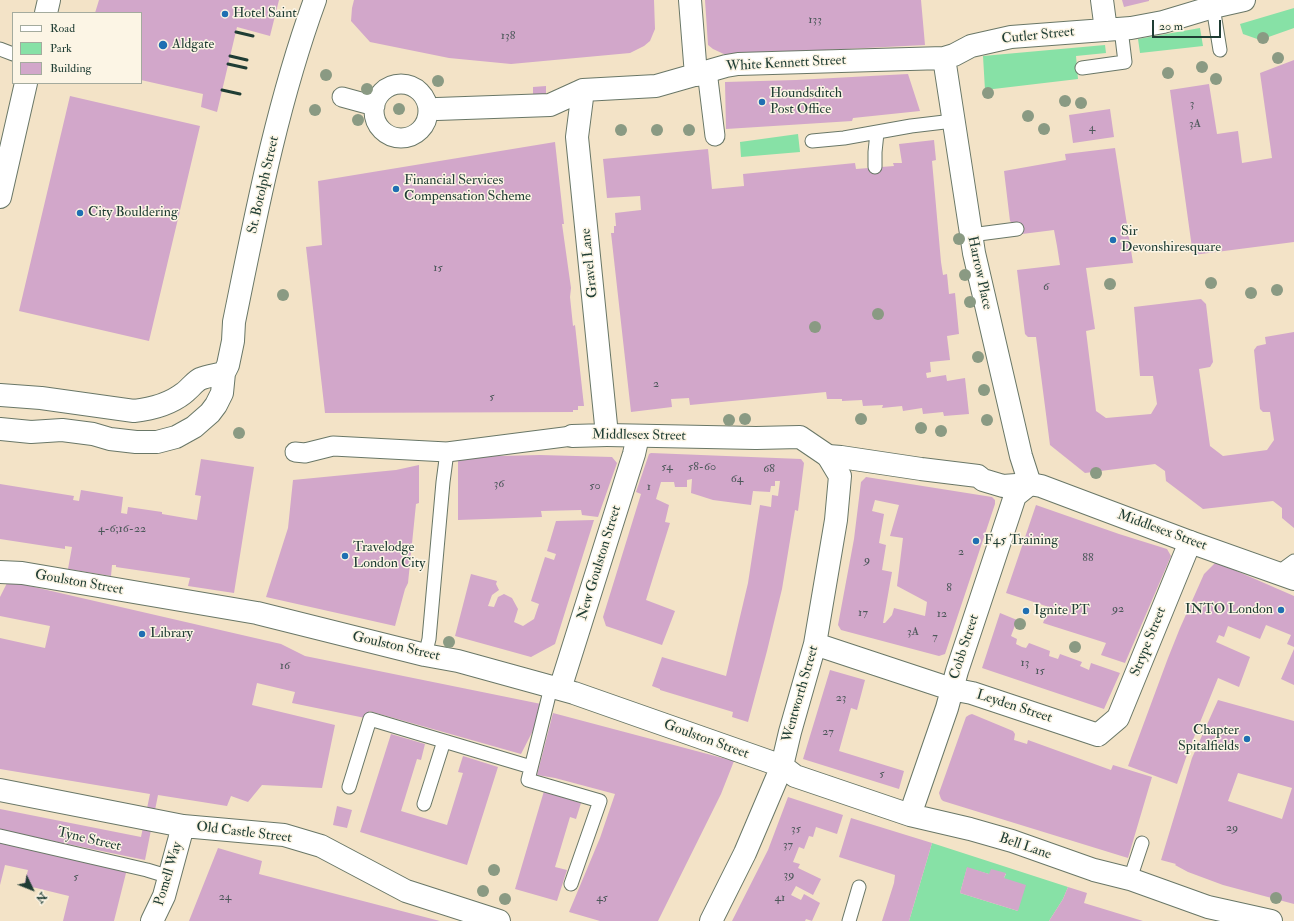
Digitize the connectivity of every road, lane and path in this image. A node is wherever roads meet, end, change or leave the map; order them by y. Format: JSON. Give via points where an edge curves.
{"nodes":[{"id":1,"x":49,"y":0,"type":"edge"},
{"id":2,"x":316,"y":0,"type":"edge"},
{"id":3,"x":690,"y":0,"type":"edge"},
{"id":4,"x":1102,"y":0,"type":"edge"},
{"id":5,"x":1244,"y":0,"type":"edge"},
{"id":6,"x":1213,"y":8,"type":"junction"},
{"id":7,"x":46,"y":12,"type":"edge"},
{"id":8,"x":1113,"y":29,"type":"junction"},
{"id":9,"x":0,"y":49,"type":"edge"},
{"id":10,"x":1220,"y":50,"type":"dead end"},
{"id":11,"x":12,"y":54,"type":"edge"},
{"id":12,"x":944,"y":58,"type":"junction"},
{"id":13,"x":1082,"y":68,"type":"dead end"},
{"id":14,"x":702,"y":73,"type":"junction"},
{"id":15,"x":26,"y":84,"type":"edge"},
{"id":16,"x":583,"y":90,"type":"junction"},
{"id":17,"x":342,"y":97,"type":"dead end"},
{"id":18,"x":375,"y":106,"type":"junction"},
{"id":19,"x":433,"y":109,"type":"junction"},
{"id":20,"x":953,"y":121,"type":"junction"},
{"id":21,"x":877,"y":133,"type":"junction"},
{"id":22,"x":715,"y":136,"type":"dead end"},
{"id":23,"x":812,"y":141,"type":"dead end"},
{"id":24,"x":875,"y":167,"type":"dead end"},
{"id":25,"x":0,"y":197,"type":"edge"},
{"id":26,"x":1017,"y":229,"type":"dead end"},
{"id":27,"x":971,"y":235,"type":"junction"},
{"id":28,"x":224,"y":373,"type":"junction"},
{"id":29,"x":0,"y":395,"type":"edge"},
{"id":30,"x":0,"y":429,"type":"edge"},
{"id":31,"x":607,"y":435,"type":"junction"},
{"id":32,"x":572,"y":436,"type":"joint"},
{"id":33,"x":638,"y":436,"type":"junction"},
{"id":34,"x":295,"y":452,"type":"dead end"},
{"id":35,"x":447,"y":452,"type":"junction"},
{"id":36,"x":828,"y":456,"type":"junction"},
{"id":37,"x":1030,"y":484,"type":"junction"},
{"id":38,"x":1190,"y":542,"type":"junction"},
{"id":39,"x":1289,"y":571,"type":"edge"},
{"id":40,"x":0,"y":572,"type":"edge"},
{"id":41,"x":815,"y":644,"type":"junction"},
{"id":42,"x":424,"y":655,"type":"junction"},
{"id":43,"x":555,"y":688,"type":"junction"},
{"id":44,"x":951,"y":688,"type":"junction"},
{"id":45,"x":1098,"y":735,"type":"joint"},
{"id":46,"x":444,"y":741,"type":"junction"},
{"id":47,"x":531,"y":766,"type":"junction"},
{"id":48,"x":782,"y":766,"type":"junction"},
{"id":49,"x":349,"y":787,"type":"dead end"},
{"id":50,"x":0,"y":790,"type":"edge"},
{"id":51,"x":424,"y":804,"type":"dead end"},
{"id":52,"x":910,"y":815,"type":"junction"},
{"id":53,"x":183,"y":826,"type":"junction"},
{"id":54,"x":0,"y":836,"type":"edge"},
{"id":55,"x":1142,"y":843,"type":"dead end"},
{"id":56,"x":170,"y":877,"type":"junction"},
{"id":57,"x":1130,"y":879,"type":"junction"},
{"id":58,"x":571,"y":884,"type":"dead end"},
{"id":59,"x":859,"y":887,"type":"dead end"},
{"id":60,"x":1206,"y":914,"type":"edge"},
{"id":61,"x":493,"y":920,"type":"edge"},
{"id":62,"x":152,"y":921,"type":"edge"},
{"id":63,"x":711,"y":921,"type":"edge"},
{"id":64,"x":849,"y":921,"type":"edge"},
{"id":65,"x":1271,"y":921,"type":"edge"}],
"edges":[{"from":1,"to":7,"type":"street"},
{"from":2,"to":28,"type":"street","name":"St. Botolph Street","via":[[303,35],[271,147],[234,322],[228,365]]},
{"from":3,"to":14,"type":"street"},
{"from":4,"to":8,"type":"street"},
{"from":5,"to":6,"type":"street","name":"Cutler Street"},
{"from":6,"to":8,"type":"street","name":"Cutler Street","via":[[1162,22]]},
{"from":6,"to":10,"type":"lane"},
{"from":8,"to":12,"type":"street","name":"Cutler Street","via":[[1011,37],[971,46]]},
{"from":8,"to":13,"type":"lane","via":[[1125,62]]},
{"from":9,"to":11,"type":"lane"},
{"from":12,"to":14,"type":"street","name":"White Kennett Street","via":[[738,64]]},
{"from":12,"to":20,"type":"street","name":"Harrow Place"},
{"from":14,"to":16,"type":"street","name":"White Kennett Street","via":[[656,86]]},
{"from":14,"to":22,"type":"street"},
{"from":15,"to":25,"type":"street"},
{"from":16,"to":19,"type":"street","via":[[550,105]]},
{"from":16,"to":31,"type":"street","name":"Gravel Lane","via":[[577,137]]},
{"from":17,"to":18,"type":"street"},
{"from":18,"to":19,"type":"street","via":[[383,91],[398,84],[415,88],[422,93]]},
{"from":18,"to":19,"type":"street","via":[[374,115],[383,131],[399,138],[416,133]]},
{"from":20,"to":21,"type":"lane"},
{"from":20,"to":27,"type":"street","name":"Harrow Place"},
{"from":21,"to":23,"type":"lane"},
{"from":21,"to":24,"type":"lane"},
{"from":26,"to":27,"type":"lane"},
{"from":27,"to":37,"type":"street","name":"Harrow Place","via":[[1021,456]]},
{"from":28,"to":29,"type":"street","via":[[198,379],[182,394],[158,406],[134,411]]},
{"from":28,"to":30,"type":"street","name":"St. Botolph Street","via":[[222,393],[210,413],[194,427],[176,437],[157,442],[110,439],[62,430],[32,432]]},
{"from":31,"to":32,"type":"street","name":"Middlesex Street"},
{"from":31,"to":33,"type":"street","name":"Middlesex Street"},
{"from":32,"to":35,"type":"street","name":"Middlesex Street"},
{"from":33,"to":36,"type":"street","name":"Middlesex Street","via":[[800,437]]},
{"from":33,"to":43,"type":"street","name":"New Goulston Street"},
{"from":34,"to":35,"type":"street","name":"Middlesex Street","via":[[305,453],[333,446]]},
{"from":35,"to":42,"type":"lane","via":[[429,639]]},
{"from":36,"to":37,"type":"street","name":"Middlesex Street","via":[[978,476],[1003,486]]},
{"from":36,"to":41,"type":"street","name":"Wentworth Street","via":[[840,476],[836,520]]},
{"from":37,"to":38,"type":"street","name":"Middlesex Street"},
{"from":37,"to":44,"type":"street","name":"Cobb Street","via":[[1015,496]]},
{"from":38,"to":39,"type":"street","name":"Middlesex Street"},
{"from":38,"to":45,"type":"street","name":"Strype Street","via":[[1118,718]]},
{"from":40,"to":42,"type":"street","name":"Goulston Street","via":[[22,573],[257,614]]},
{"from":41,"to":44,"type":"street","name":"Leyden Street"},
{"from":41,"to":48,"type":"street","name":"Wentworth Street"},
{"from":42,"to":43,"type":"street","name":"Goulston Street","via":[[458,661]]},
{"from":43,"to":47,"type":"lane"},
{"from":43,"to":48,"type":"street","name":"Goulston Street"},
{"from":44,"to":45,"type":"street","name":"Leyden Street"},
{"from":44,"to":52,"type":"street","name":"Cobb Street","via":[[947,708]]},
{"from":46,"to":47,"type":"lane"},
{"from":46,"to":49,"type":"lane","via":[[370,719]]},
{"from":46,"to":51,"type":"lane"},
{"from":47,"to":58,"type":"lane","via":[[528,780],[600,801]]},
{"from":48,"to":52,"type":"street","name":"Bell Lane","via":[[795,776]]},
{"from":48,"to":63,"type":"street","name":"Wentworth Street","via":[[745,853]]},
{"from":50,"to":53,"type":"street","name":"Old Castle Street"},
{"from":52,"to":57,"type":"street","name":"Bell Lane","via":[[970,829],[1094,870]]},
{"from":53,"to":56,"type":"street","name":"Pomell Way"},
{"from":53,"to":61,"type":"street","name":"Old Castle Street","via":[[284,835],[321,846],[406,891]]},
{"from":54,"to":56,"type":"lane","name":"Tyne Street"},
{"from":55,"to":57,"type":"lane"},
{"from":56,"to":62,"type":"street","name":"Pomell Way"},
{"from":57,"to":60,"type":"street","name":"Bell Lane"},
{"from":59,"to":64,"type":"lane"},
{"from":60,"to":65,"type":"street","name":"Bell Lane"}]}
